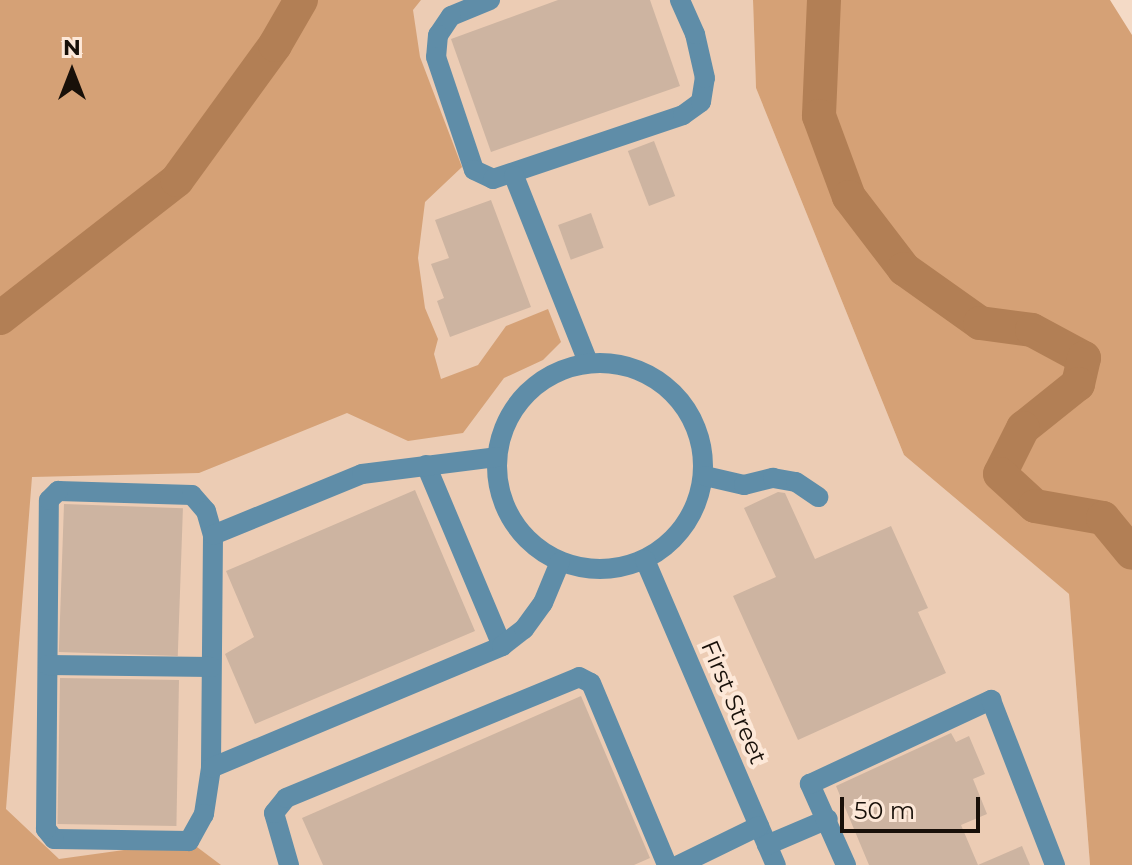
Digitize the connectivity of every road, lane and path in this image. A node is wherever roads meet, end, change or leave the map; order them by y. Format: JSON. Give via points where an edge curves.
{"nodes":[{"id":1,"x":490,"y":0,"type":"edge"},
{"id":2,"x":680,"y":0,"type":"edge"},
{"id":3,"x":514,"y":176,"type":"junction"},
{"id":4,"x":588,"y":362,"type":"junction"},
{"id":5,"x":496,"y":457,"type":"junction"},
{"id":6,"x":426,"y":465,"type":"junction"},
{"id":7,"x":705,"y":476,"type":"junction"},
{"id":8,"x":818,"y":497,"type":"dead end"},
{"id":9,"x":213,"y":535,"type":"junction"},
{"id":10,"x":645,"y":560,"type":"junction"},
{"id":11,"x":560,"y":562,"type":"junction"},
{"id":12,"x":502,"y":646,"type":"junction"},
{"id":13,"x":48,"y":665,"type":"junction"},
{"id":14,"x":211,"y":667,"type":"junction"},
{"id":15,"x":211,"y":768,"type":"junction"},
{"id":16,"x":828,"y":819,"type":"junction"},
{"id":17,"x":763,"y":836,"type":"junction"},
{"id":18,"x":289,"y":865,"type":"edge"},
{"id":19,"x":667,"y":865,"type":"edge"},
{"id":20,"x":679,"y":865,"type":"edge"},
{"id":21,"x":776,"y":865,"type":"edge"},
{"id":22,"x":846,"y":865,"type":"edge"},
{"id":23,"x":1055,"y":865,"type":"edge"}],
"edges":[{"from":1,"to":3,"type":"street","via":[[451,16],[438,35],[436,57],[474,170],[493,179]]},
{"from":2,"to":3,"type":"street","via":[[705,78],[701,102],[683,115]]},
{"from":3,"to":4,"type":"street"},
{"from":4,"to":5,"type":"street","via":[[543,379],[532,390],[510,413]]},
{"from":4,"to":7,"type":"street","via":[[625,365],[659,379],[686,405],[697,428]]},
{"from":5,"to":6,"type":"street"},
{"from":5,"to":11,"type":"street","via":[[501,500],[516,525],[524,538]]},
{"from":6,"to":9,"type":"street","via":[[362,474]]},
{"from":6,"to":12,"type":"street"},
{"from":7,"to":8,"type":"street","via":[[744,485],[773,478],[796,482]]},
{"from":7,"to":10,"type":"street","via":[[686,526]]},
{"from":9,"to":13,"type":"street","via":[[206,511],[192,495],[58,491],[49,500]]},
{"from":9,"to":14,"type":"street"},
{"from":10,"to":11,"type":"street","via":[[603,570]]},
{"from":10,"to":17,"type":"street","name":"First Street"},
{"from":11,"to":12,"type":"street","via":[[543,603],[524,629]]},
{"from":12,"to":15,"type":"street"},
{"from":13,"to":14,"type":"street"},
{"from":13,"to":15,"type":"street","via":[[46,829],[54,839],[189,841],[204,814]]},
{"from":14,"to":15,"type":"street"},
{"from":16,"to":17,"type":"street"},
{"from":16,"to":22,"type":"street"},
{"from":16,"to":23,"type":"street","via":[[810,784],[991,700]]},
{"from":17,"to":20,"type":"street"},
{"from":17,"to":21,"type":"street","name":"First Street"},
{"from":18,"to":19,"type":"street","via":[[274,813],[286,798],[579,677],[591,683]]}]}
